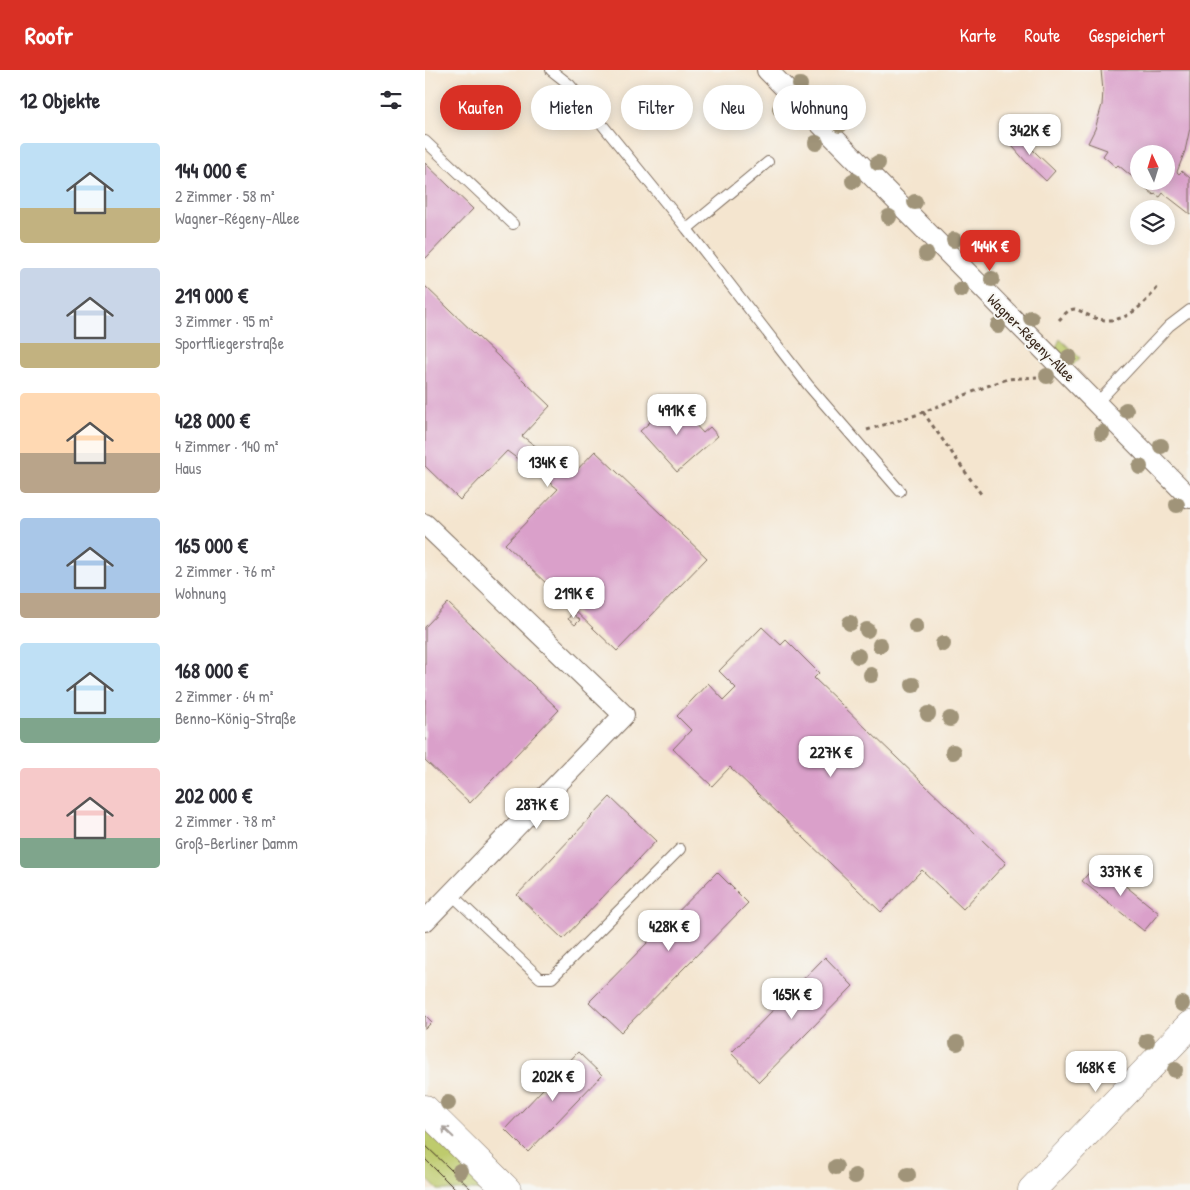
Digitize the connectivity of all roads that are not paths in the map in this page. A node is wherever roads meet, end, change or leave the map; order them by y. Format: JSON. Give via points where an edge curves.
{"nodes":[{"id":1,"x":551,"y":70,"type":"edge"},
{"id":2,"x":767,"y":70,"type":"edge"},
{"id":3,"x":425,"y":141,"type":"edge"},
{"id":4,"x":768,"y":162,"type":"dead end"},
{"id":5,"x":513,"y":224,"type":"dead end"},
{"id":6,"x":687,"y":229,"type":"junction"},
{"id":7,"x":1190,"y":310,"type":"edge"},
{"id":8,"x":1096,"y":404,"type":"junction"},
{"id":9,"x":900,"y":491,"type":"dead end"},
{"id":10,"x":1190,"y":498,"type":"edge"},
{"id":11,"x":425,"y":524,"type":"edge"},
{"id":12,"x":680,"y":849,"type":"dead end"},
{"id":13,"x":451,"y":894,"type":"junction"},
{"id":14,"x":425,"y":921,"type":"edge"},
{"id":15,"x":1190,"y":1025,"type":"edge"},
{"id":16,"x":425,"y":1109,"type":"edge"},
{"id":17,"x":507,"y":1190,"type":"edge"},
{"id":18,"x":1032,"y":1190,"type":"edge"}],
"edges":[{"from":1,"to":6,"type":"lane","via":[[570,85]]},
{"from":2,"to":8,"type":"street","name":"Wagner-Régeny-Allee"},
{"from":3,"to":5,"type":"lane"},
{"from":4,"to":6,"type":"lane"},
{"from":6,"to":9,"type":"lane","via":[[808,384]]},
{"from":7,"to":8,"type":"lane","via":[[1169,326]]},
{"from":8,"to":10,"type":"street","name":"Wagner-Régeny-Allee"},
{"from":11,"to":13,"type":"street","via":[[624,716]]},
{"from":12,"to":13,"type":"lane","via":[[552,978],[540,978]]},
{"from":13,"to":14,"type":"street"},
{"from":15,"to":18,"type":"street"},
{"from":17,"to":16,"type":"street","one_way":true}]}
